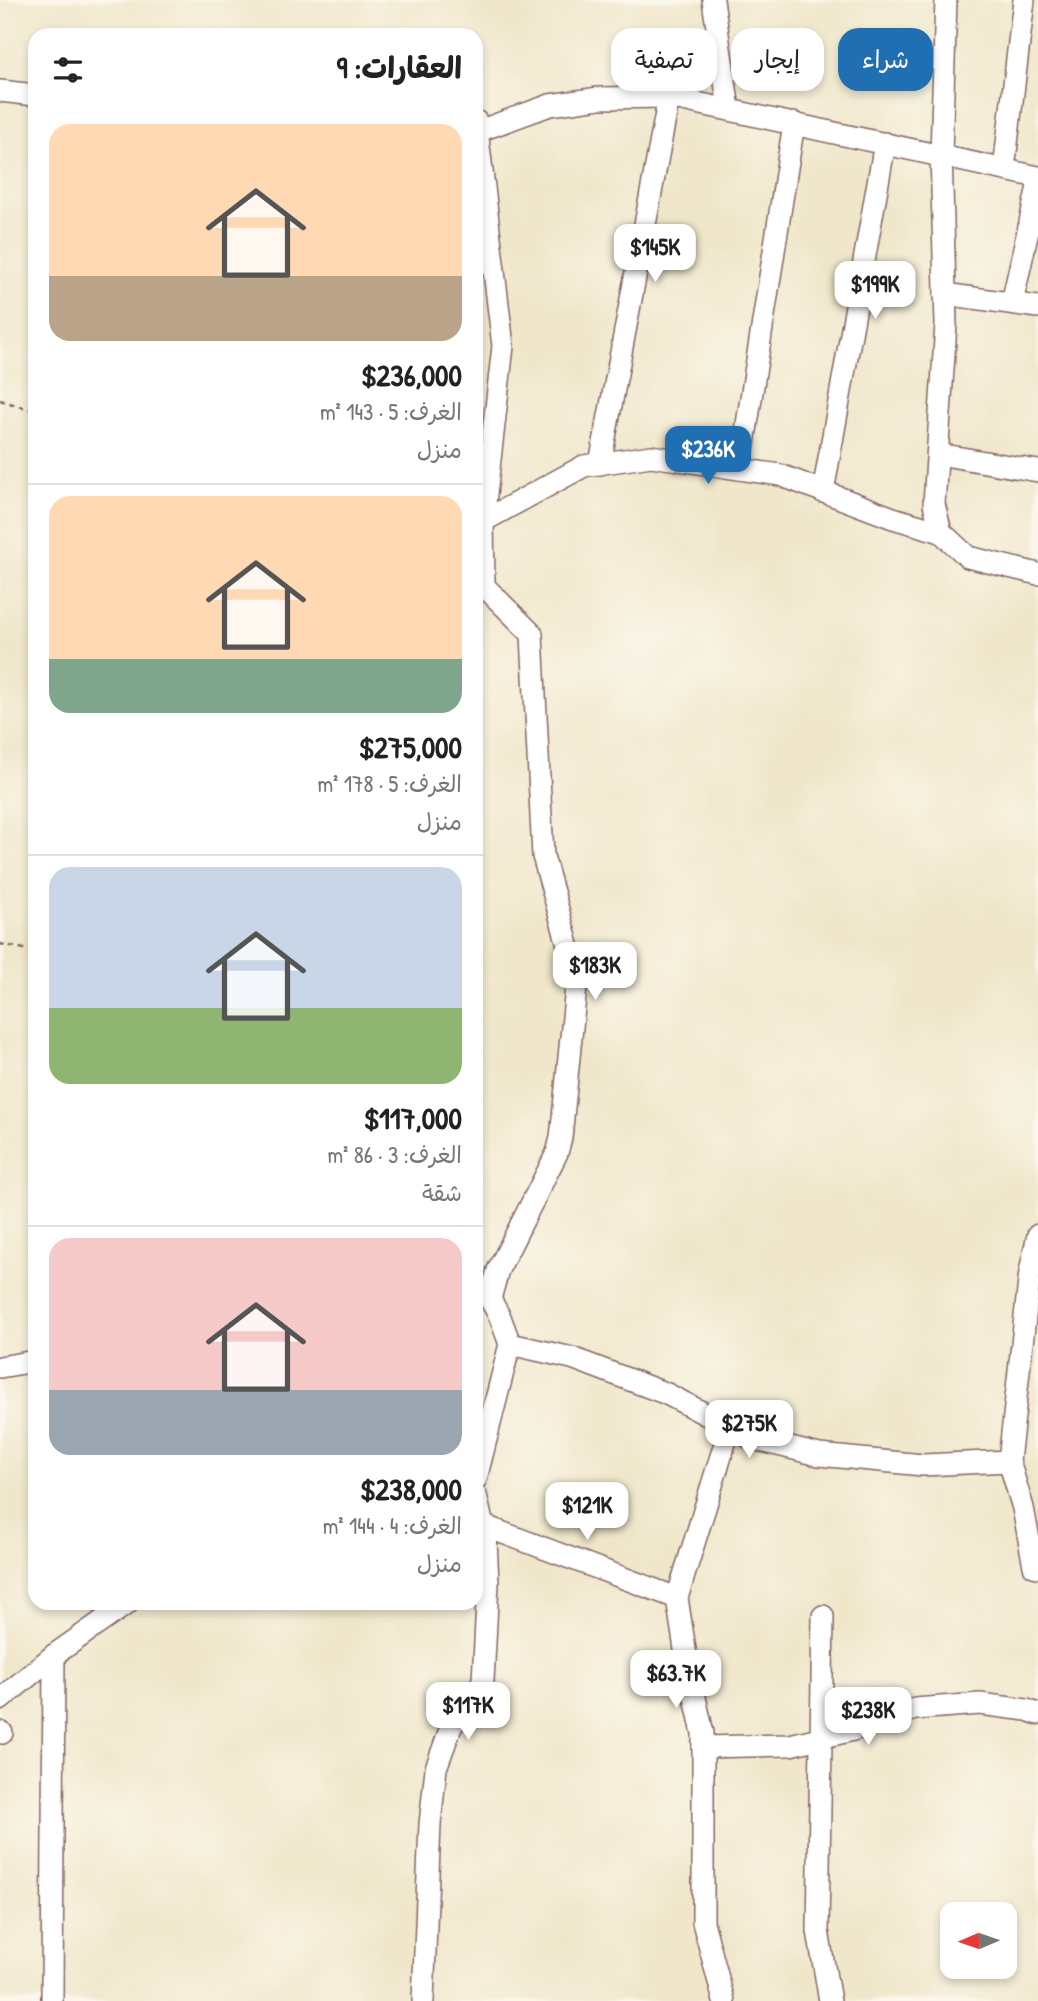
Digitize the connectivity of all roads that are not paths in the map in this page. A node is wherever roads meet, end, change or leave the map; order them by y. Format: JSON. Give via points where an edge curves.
{"nodes":[{"id":1,"x":713,"y":0,"type":"edge"},
{"id":2,"x":946,"y":0,"type":"edge"},
{"id":3,"x":1024,"y":0,"type":"edge"},
{"id":4,"x":0,"y":91,"type":"edge"},
{"id":5,"x":28,"y":94,"type":"edge"},
{"id":6,"x":669,"y":97,"type":"junction"},
{"id":7,"x":729,"y":109,"type":"junction"},
{"id":8,"x":794,"y":123,"type":"junction"},
{"id":9,"x":483,"y":126,"type":"edge"},
{"id":10,"x":885,"y":143,"type":"junction"},
{"id":11,"x":941,"y":154,"type":"junction"},
{"id":12,"x":1004,"y":169,"type":"junction"},
{"id":13,"x":1038,"y":177,"type":"edge"},
{"id":14,"x":483,"y":178,"type":"edge"},
{"id":15,"x":1038,"y":186,"type":"edge"},
{"id":16,"x":946,"y":293,"type":"junction"},
{"id":17,"x":1012,"y":303,"type":"junction"},
{"id":18,"x":1038,"y":307,"type":"edge"},
{"id":19,"x":938,"y":454,"type":"junction"},
{"id":20,"x":600,"y":464,"type":"junction"},
{"id":21,"x":740,"y":469,"type":"junction"},
{"id":22,"x":1038,"y":470,"type":"edge"},
{"id":23,"x":823,"y":492,"type":"junction"},
{"id":24,"x":483,"y":494,"type":"edge"},
{"id":25,"x":483,"y":521,"type":"edge"},
{"id":26,"x":941,"y":532,"type":"junction"},
{"id":27,"x":483,"y":573,"type":"edge"},
{"id":28,"x":1038,"y":574,"type":"edge"},
{"id":29,"x":1038,"y":1235,"type":"edge"},
{"id":30,"x":510,"y":1344,"type":"junction"},
{"id":31,"x":28,"y":1361,"type":"edge"},
{"id":32,"x":0,"y":1367,"type":"edge"},
{"id":33,"x":730,"y":1426,"type":"junction"},
{"id":34,"x":483,"y":1451,"type":"edge"},
{"id":35,"x":1009,"y":1461,"type":"junction"},
{"id":36,"x":483,"y":1525,"type":"edge"},
{"id":37,"x":483,"y":1528,"type":"edge"},
{"id":38,"x":1038,"y":1567,"type":"edge"},
{"id":39,"x":677,"y":1598,"type":"junction"},
{"id":40,"x":118,"y":1610,"type":"edge"},
{"id":41,"x":823,"y":1616,"type":"dead end"},
{"id":42,"x":54,"y":1655,"type":"junction"},
{"id":43,"x":0,"y":1700,"type":"edge"},
{"id":44,"x":1038,"y":1714,"type":"edge"},
{"id":45,"x":821,"y":1737,"type":"junction"},
{"id":46,"x":703,"y":1747,"type":"junction"},
{"id":47,"x":52,"y":2001,"type":"edge"},
{"id":48,"x":423,"y":2001,"type":"edge"},
{"id":49,"x":724,"y":2001,"type":"edge"},
{"id":50,"x":830,"y":2001,"type":"edge"}],
"edges":[{"from":1,"to":7,"type":"street"},
{"from":2,"to":11,"type":"street"},
{"from":3,"to":12,"type":"street"},
{"from":4,"to":5,"type":"street"},
{"from":6,"to":7,"type":"street"},
{"from":6,"to":9,"type":"street","via":[[550,104]]},
{"from":6,"to":20,"type":"street"},
{"from":7,"to":8,"type":"street"},
{"from":8,"to":10,"type":"street"},
{"from":8,"to":21,"type":"street"},
{"from":10,"to":11,"type":"street"},
{"from":10,"to":23,"type":"street"},
{"from":11,"to":12,"type":"street"},
{"from":11,"to":16,"type":"street"},
{"from":12,"to":13,"type":"street"},
{"from":14,"to":24,"type":"street","via":[[503,346]]},
{"from":15,"to":17,"type":"street"},
{"from":16,"to":17,"type":"street"},
{"from":16,"to":19,"type":"street"},
{"from":17,"to":18,"type":"street"},
{"from":19,"to":22,"type":"street"},
{"from":19,"to":26,"type":"street","via":[[934,504]]},
{"from":20,"to":21,"type":"street","via":[[651,456]]},
{"from":20,"to":25,"type":"street","via":[[584,466]]},
{"from":21,"to":23,"type":"street","via":[[780,475]]},
{"from":23,"to":26,"type":"street"},
{"from":26,"to":28,"type":"street","via":[[968,557]]},
{"from":27,"to":30,"type":"street","via":[[484,586],[532,634],[543,856],[577,977],[559,1145],[498,1270],[490,1299]]},
{"from":29,"to":35,"type":"street"},
{"from":30,"to":33,"type":"street","via":[[584,1363],[667,1394]]},
{"from":30,"to":34,"type":"street"},
{"from":31,"to":32,"type":"street"},
{"from":33,"to":35,"type":"street","via":[[753,1439],[819,1455],[923,1465]]},
{"from":33,"to":39,"type":"street"},
{"from":35,"to":38,"type":"street","via":[[1034,1566]]},
{"from":36,"to":39,"type":"street"},
{"from":37,"to":48,"type":"street","via":[[488,1583],[483,1681],[451,1727],[436,1768]]},
{"from":39,"to":46,"type":"street"},
{"from":40,"to":42,"type":"street"},
{"from":41,"to":45,"type":"street"},
{"from":42,"to":43,"type":"street"},
{"from":42,"to":47,"type":"street"},
{"from":44,"to":45,"type":"street","via":[[980,1704],[915,1709]]},
{"from":45,"to":46,"type":"street","via":[[790,1745]]},
{"from":45,"to":50,"type":"street","via":[[818,1931]]},
{"from":46,"to":49,"type":"street","via":[[703,1922]]}]}
